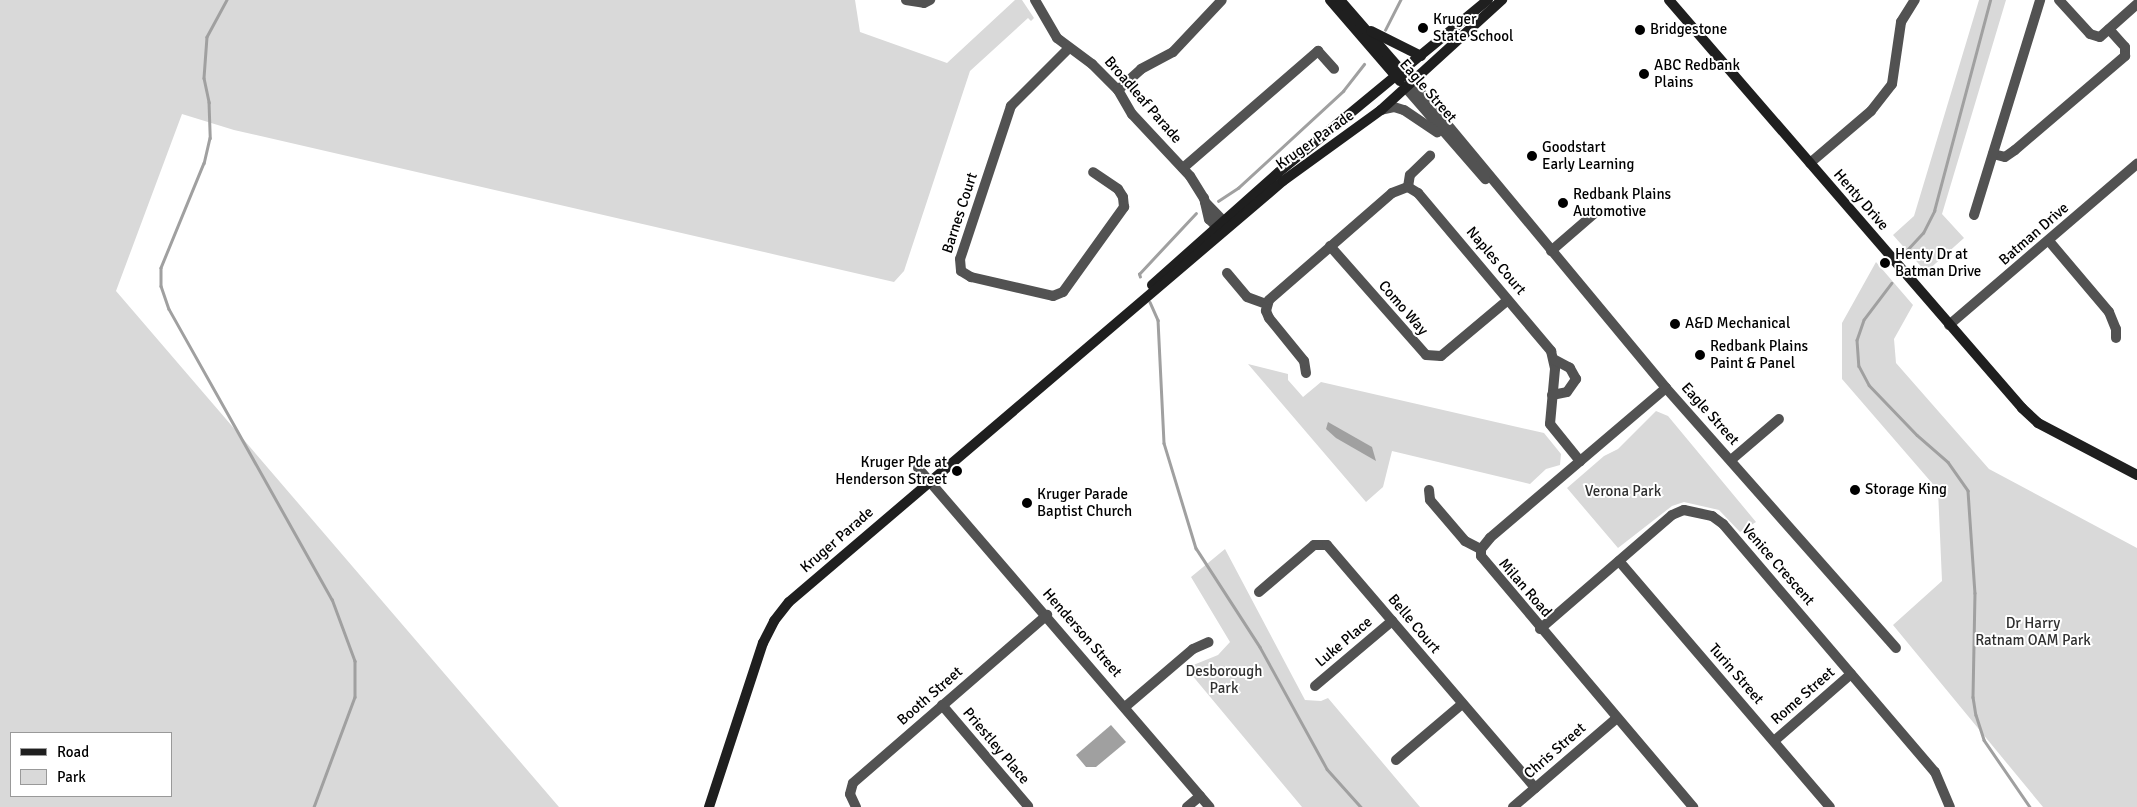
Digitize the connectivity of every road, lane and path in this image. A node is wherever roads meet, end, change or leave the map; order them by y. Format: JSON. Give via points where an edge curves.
{"nodes":[{"id":1,"x":906,"y":0,"type":"edge"},
{"id":2,"x":930,"y":0,"type":"edge"},
{"id":3,"x":1036,"y":0,"type":"edge"},
{"id":4,"x":1222,"y":0,"type":"edge"},
{"id":5,"x":1330,"y":0,"type":"edge"},
{"id":6,"x":1340,"y":0,"type":"edge"},
{"id":7,"x":1488,"y":0,"type":"edge"},
{"id":8,"x":1502,"y":0,"type":"edge"},
{"id":9,"x":1668,"y":0,"type":"edge"},
{"id":10,"x":1915,"y":0,"type":"edge"},
{"id":11,"x":2040,"y":0,"type":"edge"},
{"id":12,"x":2059,"y":0,"type":"edge"},
{"id":13,"x":2134,"y":7,"type":"edge"},
{"id":14,"x":1364,"y":27,"type":"junction"},
{"id":15,"x":2109,"y":29,"type":"junction"},
{"id":16,"x":1068,"y":49,"type":"junction"},
{"id":17,"x":1421,"y":56,"type":"junction"},
{"id":18,"x":1334,"y":69,"type":"dead end"},
{"id":19,"x":1399,"y":74,"type":"junction"},
{"id":20,"x":1409,"y":85,"type":"junction"},
{"id":21,"x":1118,"y":90,"type":"junction"},
{"id":22,"x":1381,"y":110,"type":"junction"},
{"id":23,"x":1459,"y":150,"type":"junction"},
{"id":24,"x":1993,"y":154,"type":"junction"},
{"id":25,"x":1430,"y":156,"type":"dead end"},
{"id":26,"x":1810,"y":163,"type":"junction"},
{"id":27,"x":2137,"y":164,"type":"edge"},
{"id":28,"x":1183,"y":168,"type":"junction"},
{"id":29,"x":1093,"y":172,"type":"dead end"},
{"id":30,"x":1408,"y":187,"type":"junction"},
{"id":31,"x":1506,"y":198,"type":"junction"},
{"id":32,"x":1596,"y":212,"type":"dead end"},
{"id":33,"x":1974,"y":215,"type":"dead end"},
{"id":34,"x":1223,"y":227,"type":"junction"},
{"id":35,"x":2049,"y":241,"type":"junction"},
{"id":36,"x":1330,"y":246,"type":"junction"},
{"id":37,"x":1551,"y":251,"type":"junction"},
{"id":38,"x":1226,"y":274,"type":"dead end"},
{"id":39,"x":1508,"y":300,"type":"junction"},
{"id":40,"x":1266,"y":304,"type":"junction"},
{"id":41,"x":1949,"y":325,"type":"junction"},
{"id":42,"x":2116,"y":338,"type":"dead end"},
{"id":43,"x":1555,"y":360,"type":"junction"},
{"id":44,"x":1306,"y":373,"type":"dead end"},
{"id":45,"x":1666,"y":388,"type":"junction"},
{"id":46,"x":1552,"y":395,"type":"junction"},
{"id":47,"x":1779,"y":419,"type":"dead end"},
{"id":48,"x":1731,"y":460,"type":"junction"},
{"id":49,"x":1580,"y":461,"type":"junction"},
{"id":50,"x":918,"y":468,"type":"dead end"},
{"id":51,"x":2137,"y":475,"type":"edge"},
{"id":52,"x":929,"y":481,"type":"junction"},
{"id":53,"x":1429,"y":490,"type":"dead end"},
{"id":54,"x":1481,"y":549,"type":"junction"},
{"id":55,"x":1620,"y":561,"type":"junction"},
{"id":56,"x":1259,"y":592,"type":"dead end"},
{"id":57,"x":1047,"y":615,"type":"junction"},
{"id":58,"x":1392,"y":621,"type":"junction"},
{"id":59,"x":1540,"y":629,"type":"junction"},
{"id":60,"x":1209,"y":642,"type":"dead end"},
{"id":61,"x":1896,"y":648,"type":"dead end"},
{"id":62,"x":1852,"y":674,"type":"junction"},
{"id":63,"x":1315,"y":686,"type":"dead end"},
{"id":64,"x":1462,"y":704,"type":"junction"},
{"id":65,"x":942,"y":705,"type":"junction"},
{"id":66,"x":1126,"y":707,"type":"junction"},
{"id":67,"x":1617,"y":718,"type":"junction"},
{"id":68,"x":1774,"y":741,"type":"junction"},
{"id":69,"x":1396,"y":760,"type":"dead end"},
{"id":70,"x":1535,"y":788,"type":"junction"},
{"id":71,"x":1200,"y":796,"type":"junction"},
{"id":72,"x":1028,"y":806,"type":"edge"},
{"id":73,"x":710,"y":807,"type":"edge"},
{"id":74,"x":856,"y":807,"type":"edge"},
{"id":75,"x":1187,"y":807,"type":"edge"},
{"id":76,"x":1210,"y":807,"type":"edge"},
{"id":77,"x":1513,"y":807,"type":"edge"},
{"id":78,"x":1693,"y":807,"type":"edge"},
{"id":79,"x":1830,"y":807,"type":"edge"},
{"id":80,"x":1950,"y":807,"type":"edge"}],
"edges":[{"from":1,"to":2,"type":"street","via":[[924,3]]},
{"from":3,"to":16,"type":"street","name":"Broadleaf Parade","via":[[1057,38]]},
{"from":4,"to":21,"type":"street","via":[[1173,52],[1141,69]]},
{"from":5,"to":19,"type":"street","name":"Eagle Street"},
{"from":6,"to":14,"type":"street","name":"Eagle Street"},
{"from":7,"to":17,"type":"street","name":"Kruger Parade"},
{"from":8,"to":20,"type":"street","name":"Kruger Parade"},
{"from":9,"to":26,"type":"street","name":"Henty Drive"},
{"from":10,"to":26,"type":"street","via":[[1901,22],[1892,84],[1872,111]]},
{"from":11,"to":24,"type":"street"},
{"from":12,"to":15,"type":"street","via":[[2090,34],[2100,37]]},
{"from":13,"to":15,"type":"street"},
{"from":14,"to":17,"type":"street"},
{"from":14,"to":19,"type":"street","name":"Eagle Street"},
{"from":15,"to":24,"type":"street","via":[[2125,47],[2125,56],[2014,150],[2005,156]]},
{"from":16,"to":21,"type":"street","name":"Broadleaf Parade","via":[[1092,64]]},
{"from":16,"to":29,"type":"street","name":"Barnes Court","via":[[1011,106],[960,259],[961,271],[972,277],[1053,296],[1063,292],[1124,207],[1124,197],[1118,189]]},
{"from":17,"to":19,"type":"street","name":"Kruger Parade"},
{"from":18,"to":28,"type":"street","via":[[1318,51]]},
{"from":19,"to":20,"type":"street","name":"Eagle Street"},
{"from":19,"to":34,"type":"street","name":"Kruger Parade"},
{"from":20,"to":22,"type":"street","name":"Kruger Parade"},
{"from":20,"to":23,"type":"street","name":"Eagle Street"},
{"from":20,"to":31,"type":"street","name":"Eagle Street"},
{"from":21,"to":28,"type":"street","name":"Broadleaf Parade","via":[[1132,114]]},
{"from":22,"to":23,"type":"street","via":[[1394,107],[1404,110],[1427,123]]},
{"from":22,"to":34,"type":"street","name":"Kruger Parade"},
{"from":23,"to":31,"type":"street","name":"Eagle Street"},
{"from":24,"to":33,"type":"street"},
{"from":25,"to":30,"type":"street","via":[[1410,175]]},
{"from":26,"to":41,"type":"street","name":"Henty Drive"},
{"from":27,"to":35,"type":"street","name":"Batman Drive"},
{"from":28,"to":34,"type":"street","name":"Broadleaf Parade","via":[[1205,202],[1210,218]]},
{"from":30,"to":36,"type":"street","via":[[1396,189]]},
{"from":30,"to":39,"type":"street","name":"Naples Court","via":[[1418,193]]},
{"from":31,"to":37,"type":"street","name":"Eagle Street"},
{"from":32,"to":37,"type":"street"},
{"from":34,"to":52,"type":"street","name":"Kruger Parade"},
{"from":35,"to":41,"type":"street","name":"Batman Drive"},
{"from":35,"to":42,"type":"street","via":[[2109,312],[2116,328]]},
{"from":36,"to":39,"type":"street","name":"Como Way","via":[[1426,355],[1441,356]]},
{"from":36,"to":40,"type":"street"},
{"from":37,"to":45,"type":"street","name":"Eagle Street"},
{"from":38,"to":40,"type":"street","via":[[1247,296]]},
{"from":39,"to":43,"type":"street","name":"Naples Court","via":[[1544,340]]},
{"from":40,"to":44,"type":"street","via":[[1269,318],[1304,361]]},
{"from":41,"to":51,"type":"street","name":"Henty Drive","via":[[2038,422]]},
{"from":43,"to":46,"type":"street"},
{"from":43,"to":46,"type":"street","name":"Naples Court","via":[[1570,368],[1576,378],[1567,392]]},
{"from":45,"to":48,"type":"street","name":"Eagle Street"},
{"from":45,"to":49,"type":"street"},
{"from":46,"to":49,"type":"street","via":[[1550,424]]},
{"from":47,"to":48,"type":"street"},
{"from":48,"to":61,"type":"street","name":"Eagle Street"},
{"from":49,"to":54,"type":"street"},
{"from":50,"to":52,"type":"street","name":"Henderson Street"},
{"from":52,"to":57,"type":"street","name":"Henderson Street"},
{"from":52,"to":73,"type":"street","name":"Kruger Parade","via":[[789,602],[774,621],[763,643]]},
{"from":53,"to":54,"type":"street","via":[[1430,500],[1465,541]]},
{"from":54,"to":59,"type":"street","name":"Milan Road","via":[[1483,562]]},
{"from":55,"to":59,"type":"street","name":"Venice Crescent"},
{"from":55,"to":62,"type":"street","name":"Venice Crescent","via":[[1678,511],[1690,510],[1712,516],[1723,524]]},
{"from":55,"to":68,"type":"street","name":"Turin Street"},
{"from":56,"to":58,"type":"street","name":"Belle Court","via":[[1309,548],[1322,543]]},
{"from":57,"to":65,"type":"street","name":"Booth Street"},
{"from":57,"to":66,"type":"street","name":"Henderson Street"},
{"from":58,"to":63,"type":"street","name":"Luke Place"},
{"from":58,"to":64,"type":"street","name":"Belle Court"},
{"from":59,"to":67,"type":"street","name":"Milan Road"},
{"from":60,"to":66,"type":"street","via":[[1193,649]]},
{"from":62,"to":68,"type":"street","name":"Rome Street"},
{"from":62,"to":80,"type":"street","name":"Venice Crescent","via":[[1935,772]]},
{"from":64,"to":69,"type":"street"},
{"from":64,"to":70,"type":"street","name":"Belle Court"},
{"from":65,"to":72,"type":"street","name":"Priestley Place"},
{"from":65,"to":74,"type":"street","name":"Booth Street","via":[[853,783],[850,794]]},
{"from":66,"to":71,"type":"street","name":"Henderson Street"},
{"from":67,"to":70,"type":"street","name":"Chris Street"},
{"from":67,"to":78,"type":"street","name":"Milan Road"},
{"from":68,"to":79,"type":"street","name":"Turin Street"},
{"from":70,"to":77,"type":"street","name":"Chris Street"},
{"from":71,"to":75,"type":"street"},
{"from":71,"to":76,"type":"street","name":"Henderson Street"}]}
